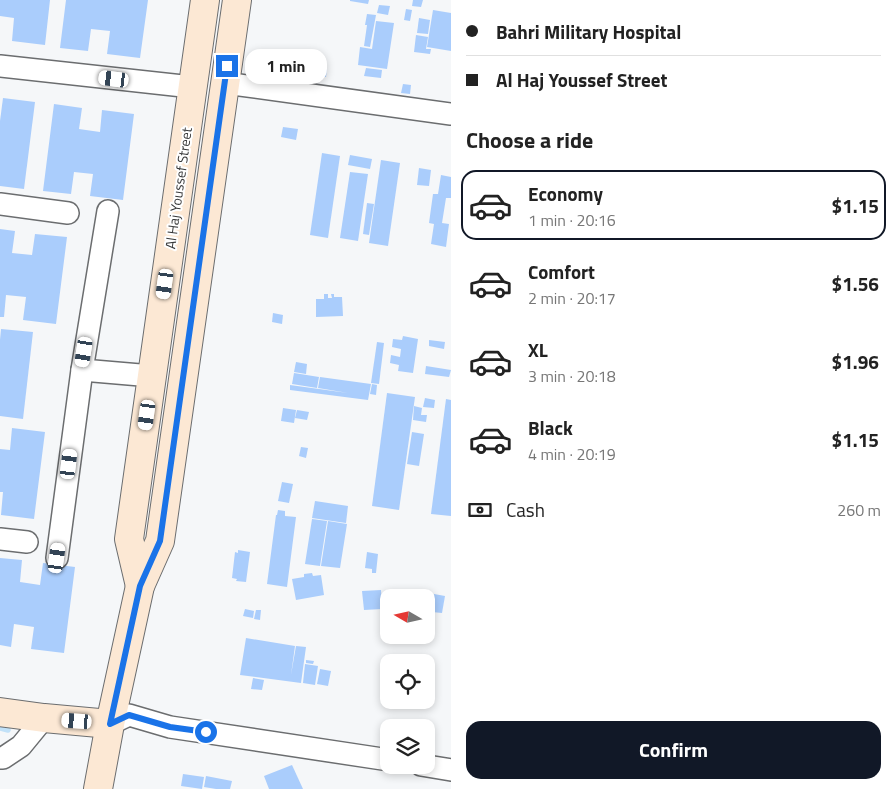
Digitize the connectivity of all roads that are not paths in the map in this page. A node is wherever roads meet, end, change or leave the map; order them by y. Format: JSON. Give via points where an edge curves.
{"nodes":[{"id":1,"x":204,"y":0,"type":"edge"},
{"id":2,"x":237,"y":0,"type":"edge"},
{"id":3,"x":0,"y":66,"type":"edge"},
{"id":4,"x":225,"y":83,"type":"junction"},
{"id":5,"x":192,"y":87,"type":"junction"},
{"id":6,"x":451,"y":114,"type":"edge"},
{"id":7,"x":0,"y":204,"type":"edge"},
{"id":8,"x":108,"y":211,"type":"dead end"},
{"id":9,"x":68,"y":213,"type":"dead end"},
{"id":10,"x":82,"y":370,"type":"junction"},
{"id":11,"x":152,"y":376,"type":"junction"},
{"id":12,"x":0,"y":539,"type":"edge"},
{"id":13,"x":26,"y":542,"type":"dead end"},
{"id":14,"x":57,"y":558,"type":"dead end"},
{"id":15,"x":140,"y":586,"type":"junction"},
{"id":16,"x":0,"y":712,"type":"edge"},
{"id":17,"x":44,"y":718,"type":"junction"},
{"id":18,"x":110,"y":724,"type":"junction"},
{"id":19,"x":0,"y":758,"type":"edge"},
{"id":20,"x":380,"y":759,"type":"edge"},
{"id":21,"x":435,"y":767,"type":"edge"},
{"id":22,"x":451,"y":770,"type":"edge"},
{"id":23,"x":98,"y":789,"type":"edge"}],
"edges":[{"from":1,"to":5,"type":"main road","name":"Al Haj Youssef Street"},
{"from":2,"to":4,"type":"main road","name":"Al Haj Youssef Street"},
{"from":3,"to":5,"type":"street"},
{"from":4,"to":6,"type":"street"},
{"from":4,"to":15,"type":"main road","name":"Al Haj Youssef Street","via":[[160,541]]},
{"from":5,"to":11,"type":"main road","name":"Al Haj Youssef Street"},
{"from":7,"to":9,"type":"street"},
{"from":8,"to":10,"type":"street"},
{"from":10,"to":11,"type":"street"},
{"from":10,"to":14,"type":"street"},
{"from":11,"to":15,"type":"main road","name":"Al Haj Youssef Street","via":[[129,539]]},
{"from":12,"to":13,"type":"street"},
{"from":15,"to":18,"type":"main road","name":"Al Haj Youssef Street"},
{"from":16,"to":17,"type":"main road"},
{"from":17,"to":18,"type":"main road"},
{"from":17,"to":19,"type":"street","via":[[21,746]]},
{"from":18,"to":20,"type":"street","via":[[129,715],[170,727]]},
{"from":18,"to":23,"type":"main road","name":"Al Haj Youssef Street"},
{"from":21,"to":22,"type":"street"}]}
